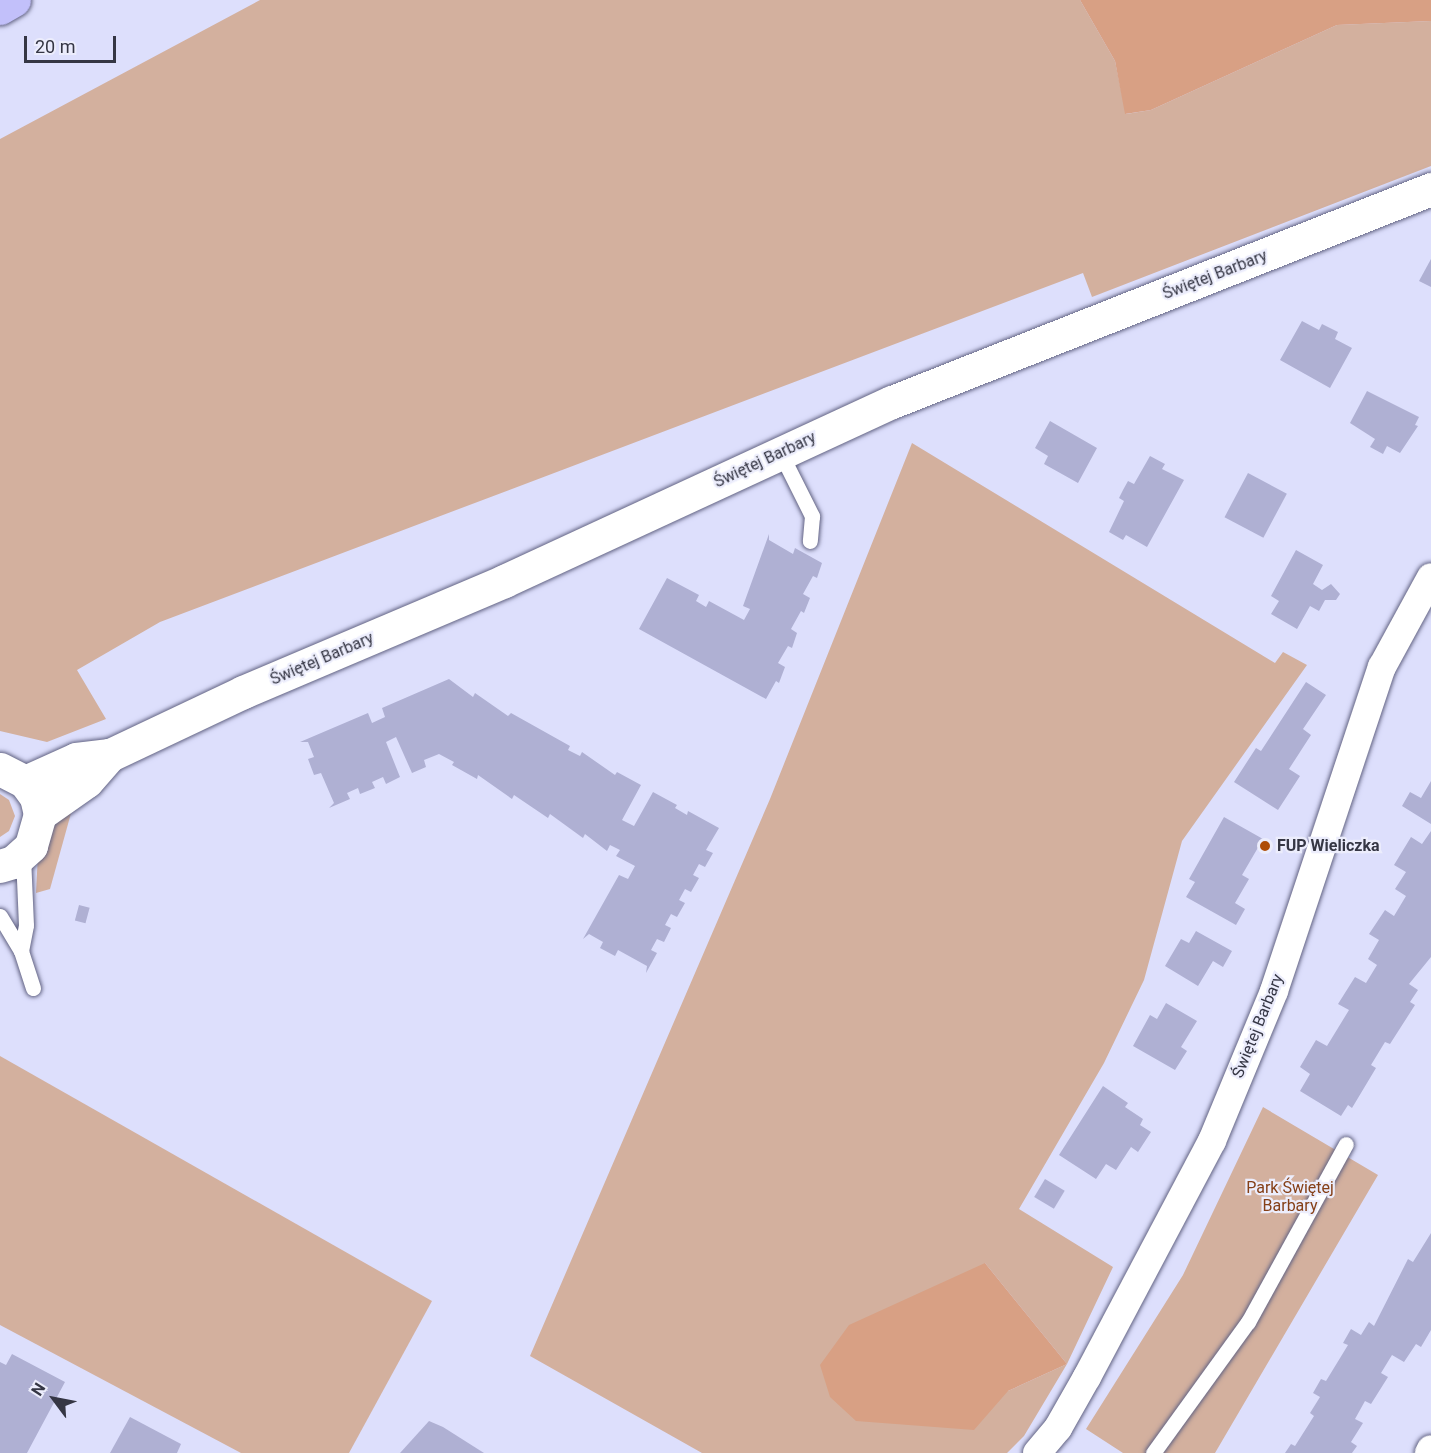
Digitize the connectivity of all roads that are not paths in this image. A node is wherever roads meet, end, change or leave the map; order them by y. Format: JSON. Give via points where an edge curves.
{"nodes":[{"id":1,"x":14,"y":0,"type":"edge"},
{"id":2,"x":0,"y":8,"type":"edge"},
{"id":3,"x":1431,"y":189,"type":"edge"},
{"id":4,"x":780,"y":452,"type":"junction"},
{"id":5,"x":810,"y":542,"type":"dead end"},
{"id":6,"x":1431,"y":577,"type":"edge"},
{"id":7,"x":110,"y":754,"type":"junction"},
{"id":8,"x":13,"y":776,"type":"edge"},
{"id":9,"x":40,"y":814,"type":"junction"},
{"id":10,"x":12,"y":860,"type":"edge"},
{"id":11,"x":0,"y":916,"type":"edge"},
{"id":12,"x":21,"y":951,"type":"junction"},
{"id":13,"x":33,"y":988,"type":"dead end"},
{"id":14,"x":1346,"y":1144,"type":"dead end"},
{"id":15,"x":1037,"y":1453,"type":"edge"},
{"id":16,"x":1153,"y":1453,"type":"edge"}],
"edges":[{"from":1,"to":2,"type":"main road"},
{"from":3,"to":4,"type":"street","name":"Świętej Barbary","via":[[892,402]]},
{"from":4,"to":5,"type":"lane","via":[[812,516]]},
{"from":4,"to":7,"type":"street","name":"Świętej Barbary","via":[[514,576],[243,692]]},
{"from":6,"to":15,"type":"street","name":"Świętej Barbary","via":[[1382,667],[1274,991],[1212,1141],[1087,1377],[1058,1428]]},
{"from":7,"to":8,"type":"street","name":"Świętej Barbary"},
{"from":7,"to":9,"type":"street","name":"Świętej Barbary","via":[[87,781]]},
{"from":8,"to":9,"type":"street","via":[[36,797]]},
{"from":9,"to":10,"type":"street","via":[[38,830]]},
{"from":10,"to":12,"type":"lane","via":[[26,925]]},
{"from":11,"to":12,"type":"lane"},
{"from":12,"to":13,"type":"lane"},
{"from":14,"to":16,"type":"lane","via":[[1248,1322]]}]}
